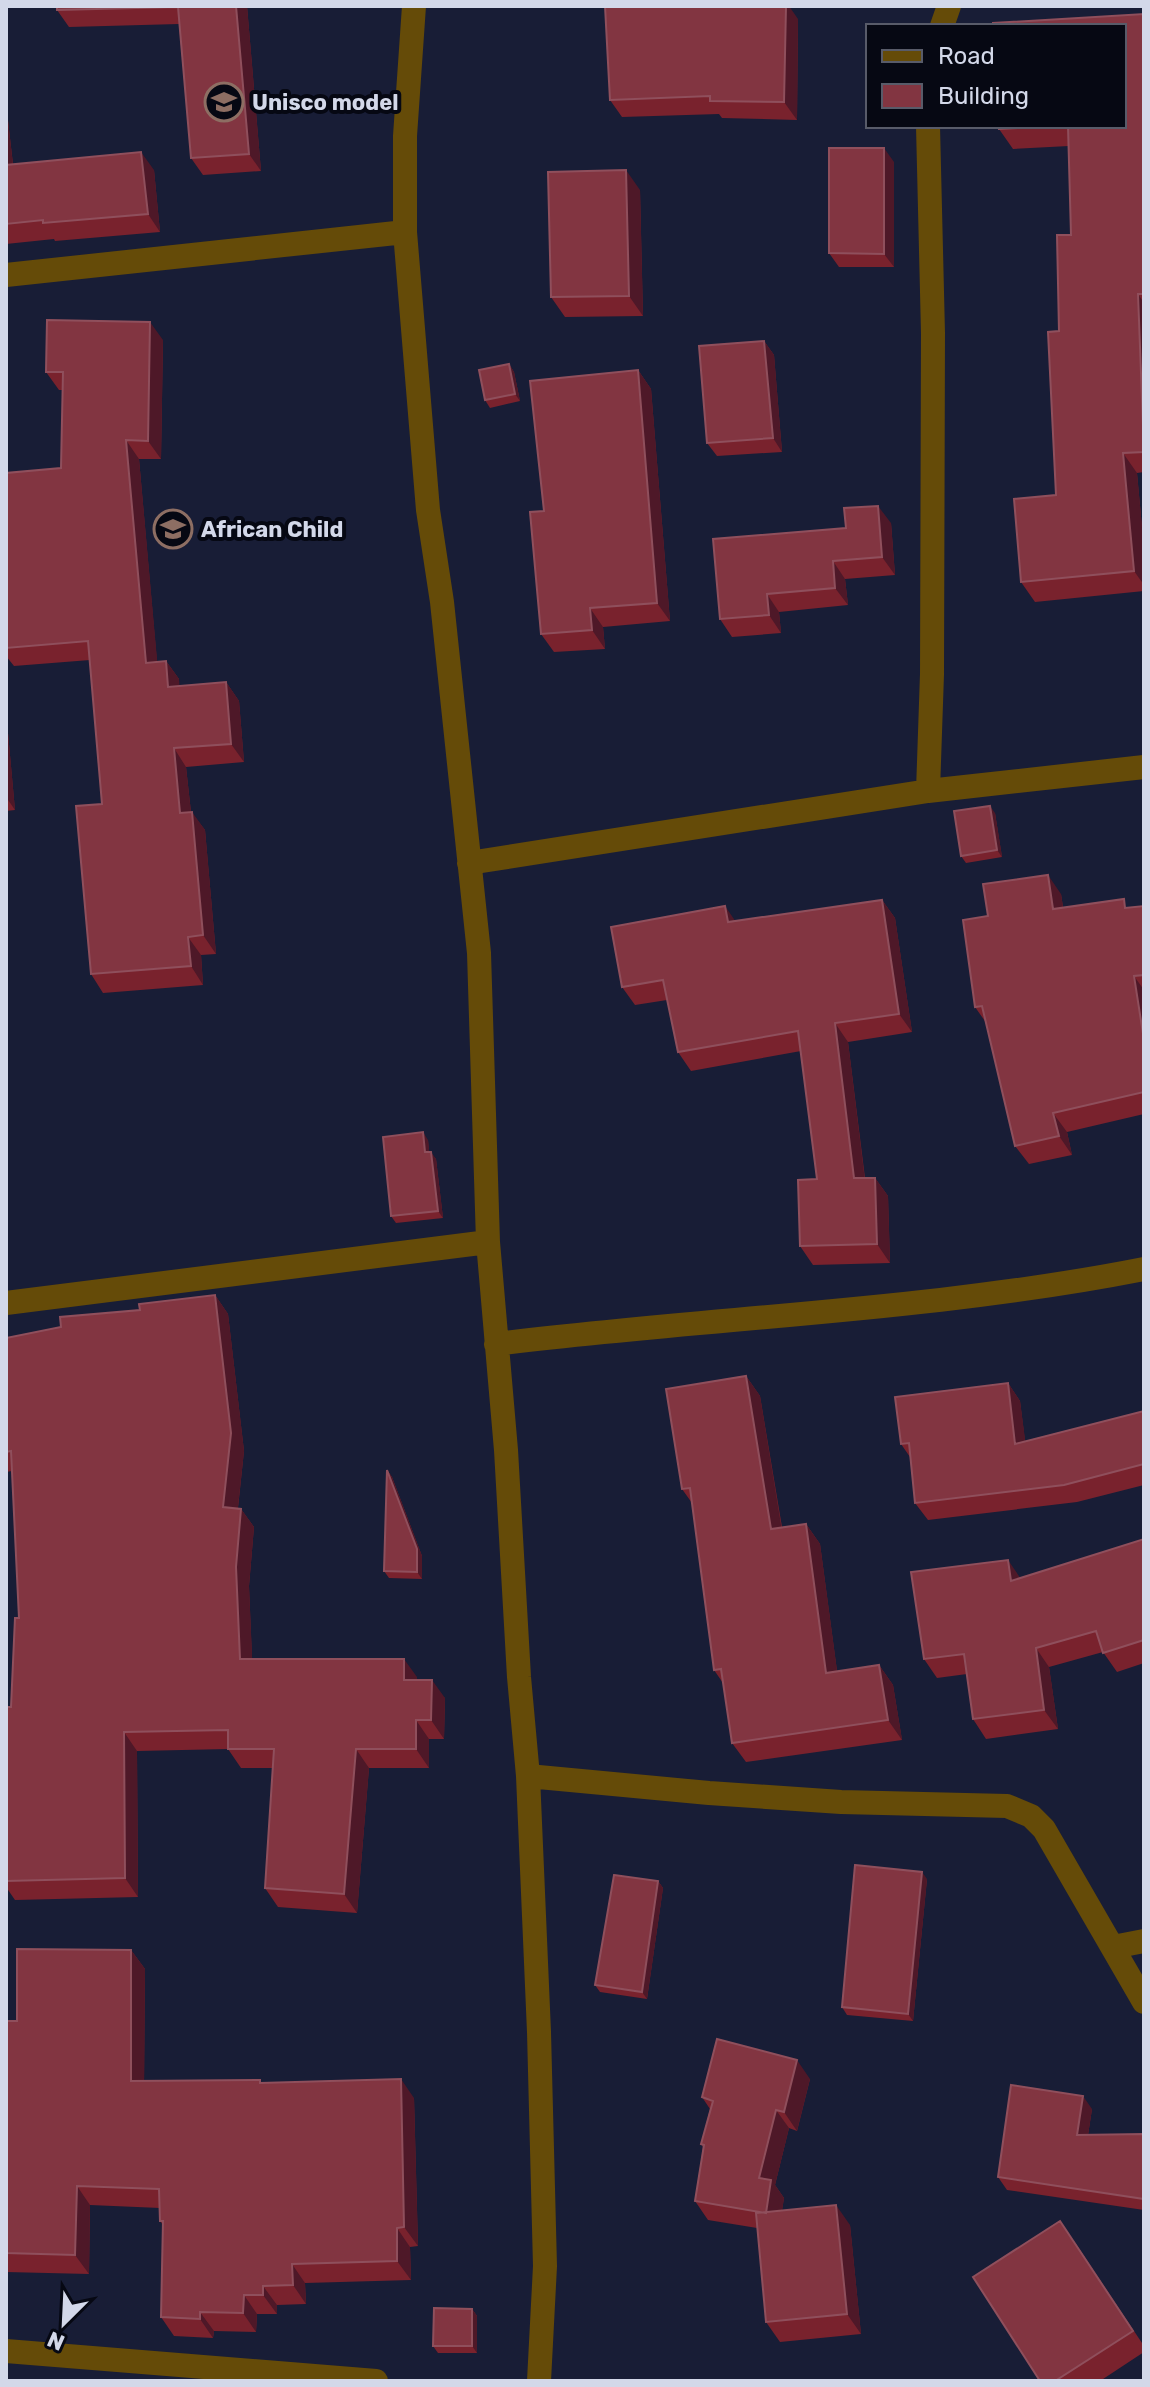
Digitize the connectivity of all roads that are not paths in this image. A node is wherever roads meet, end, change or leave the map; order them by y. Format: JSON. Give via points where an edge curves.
{"nodes":[{"id":1,"x":414,"y":6,"type":"edge"},
{"id":2,"x":928,"y":128,"type":"edge"},
{"id":3,"x":405,"y":232,"type":"junction"},
{"id":4,"x":6,"y":275,"type":"edge"},
{"id":5,"x":1144,"y":767,"type":"edge"},
{"id":6,"x":928,"y":791,"type":"junction"},
{"id":7,"x":469,"y":863,"type":"junction"},
{"id":8,"x":488,"y":1242,"type":"junction"},
{"id":9,"x":1144,"y":1269,"type":"edge"},
{"id":10,"x":6,"y":1303,"type":"edge"},
{"id":11,"x":496,"y":1344,"type":"junction"},
{"id":12,"x":528,"y":1776,"type":"junction"},
{"id":13,"x":1144,"y":1941,"type":"edge"},
{"id":14,"x":1113,"y":1947,"type":"junction"},
{"id":15,"x":1144,"y":2002,"type":"edge"},
{"id":16,"x":6,"y":2351,"type":"edge"},
{"id":17,"x":376,"y":2381,"type":"edge"},
{"id":18,"x":539,"y":2381,"type":"edge"}],
"edges":[{"from":1,"to":3,"type":"street"},
{"from":2,"to":6,"type":"street","via":[[933,333]]},
{"from":3,"to":4,"type":"street"},
{"from":3,"to":7,"type":"street","via":[[428,510]]},
{"from":5,"to":6,"type":"street"},
{"from":6,"to":7,"type":"street"},
{"from":7,"to":8,"type":"street","via":[[479,953]]},
{"from":8,"to":10,"type":"street"},
{"from":8,"to":11,"type":"street"},
{"from":9,"to":11,"type":"street","via":[[966,1298]]},
{"from":11,"to":12,"type":"street"},
{"from":12,"to":14,"type":"street","via":[[841,1802],[1019,1809],[1044,1829]]},
{"from":12,"to":18,"type":"street","via":[[545,2266]]},
{"from":13,"to":14,"type":"street"},
{"from":14,"to":15,"type":"street"},
{"from":16,"to":17,"type":"street"}]}
